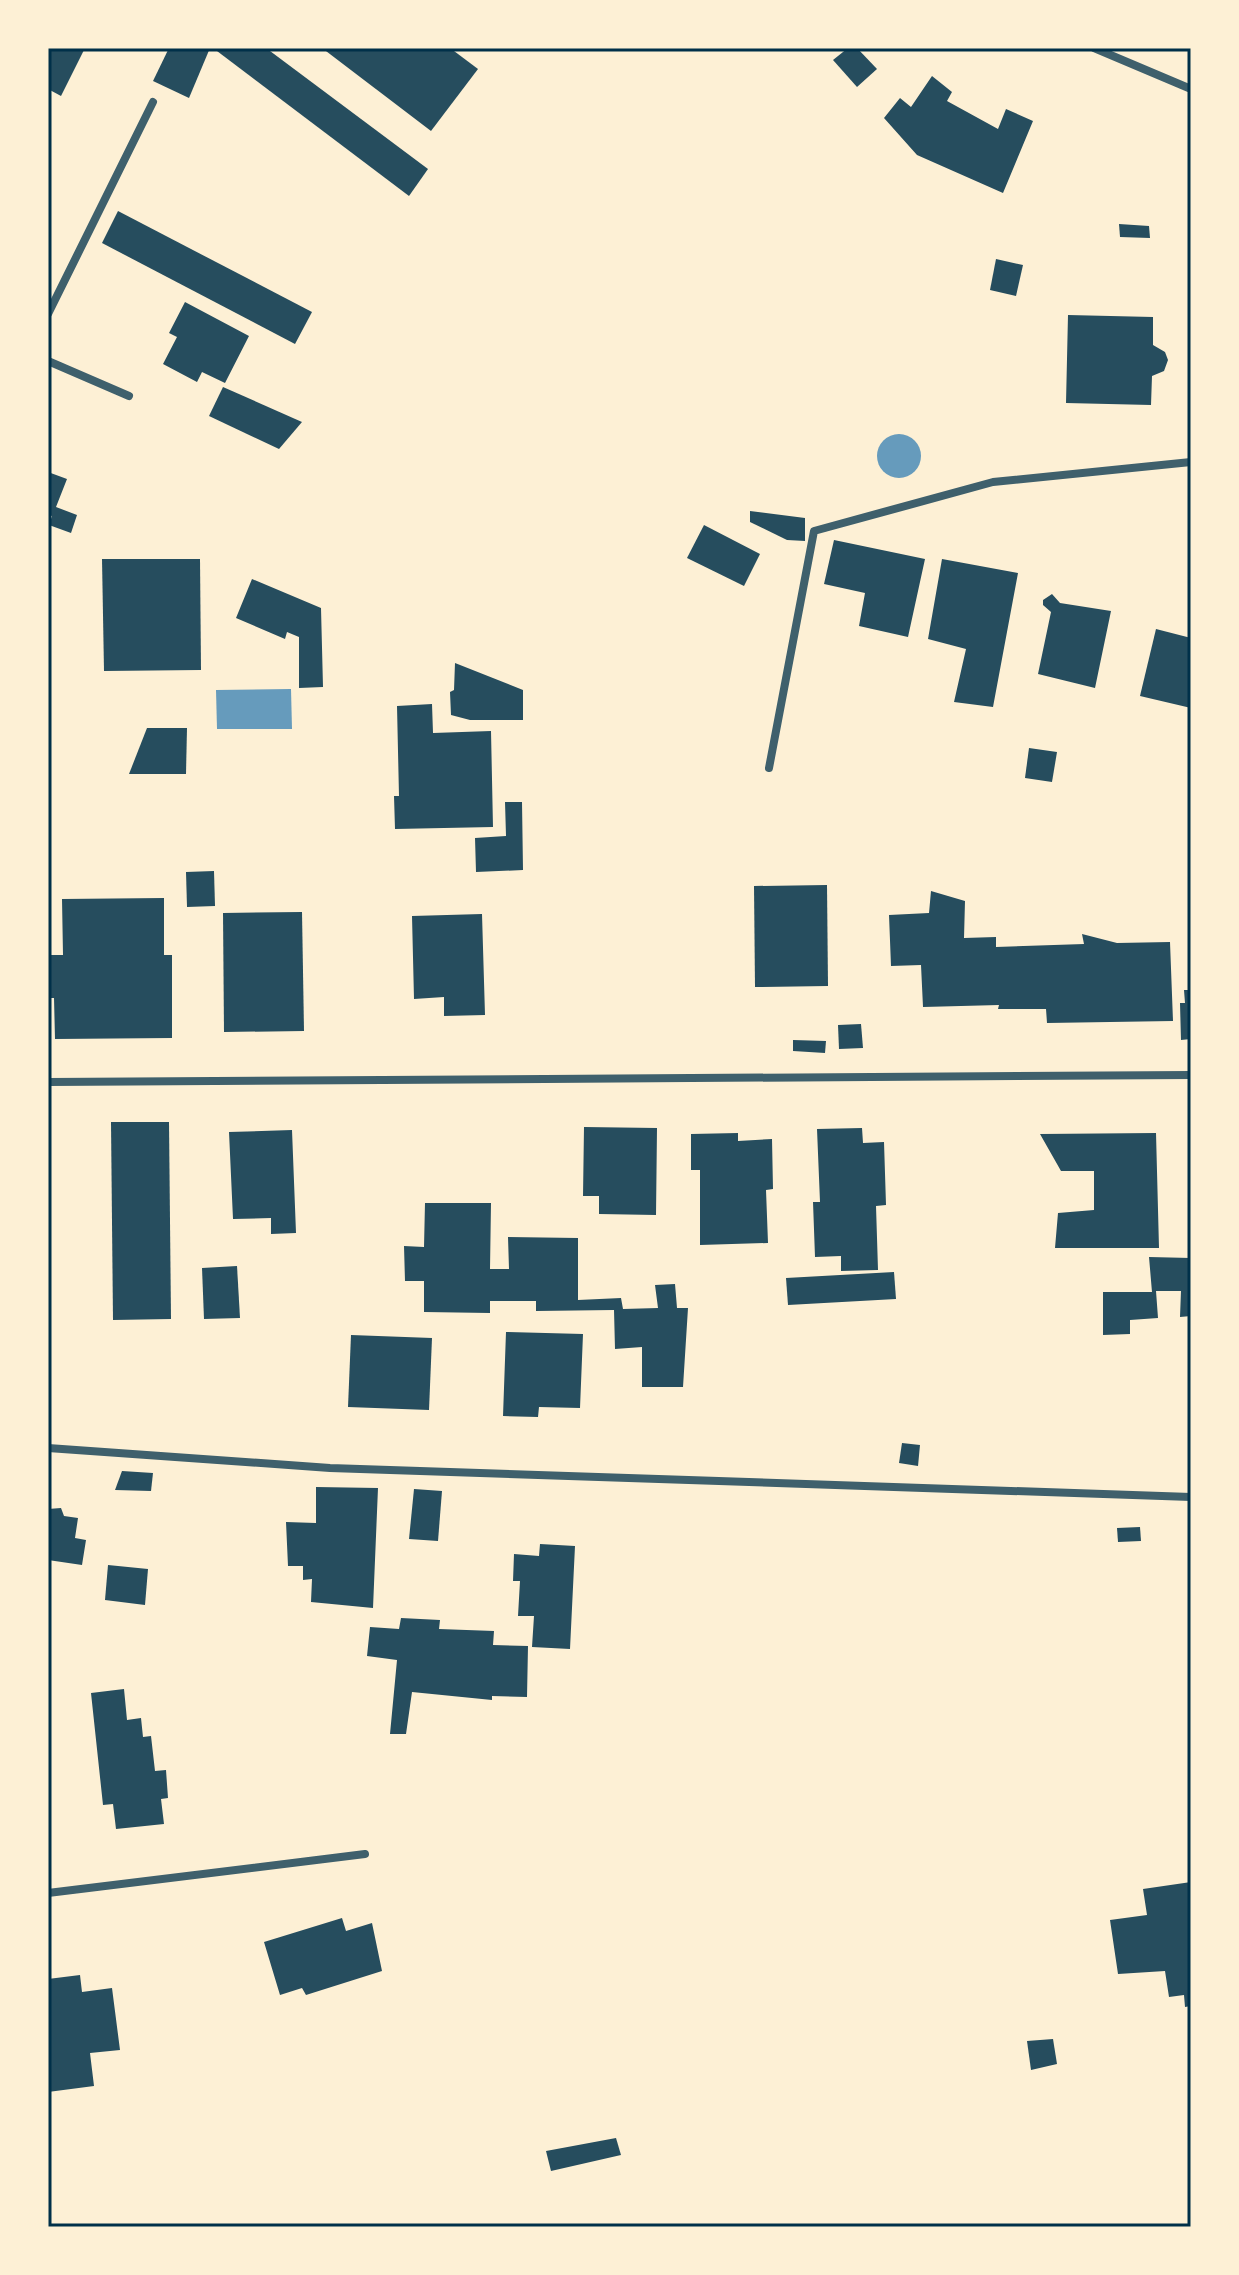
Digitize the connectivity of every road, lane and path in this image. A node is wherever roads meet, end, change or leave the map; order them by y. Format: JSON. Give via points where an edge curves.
{"nodes":[{"id":1,"x":1094,"y":48,"type":"edge"},
{"id":2,"x":1191,"y":89,"type":"edge"},
{"id":3,"x":153,"y":102,"type":"dead end"},
{"id":4,"x":48,"y":314,"type":"edge"},
{"id":5,"x":48,"y":361,"type":"edge"},
{"id":6,"x":129,"y":396,"type":"dead end"},
{"id":7,"x":1191,"y":462,"type":"edge"},
{"id":8,"x":769,"y":768,"type":"dead end"},
{"id":9,"x":1191,"y":1075,"type":"edge"},
{"id":10,"x":48,"y":1082,"type":"edge"},
{"id":11,"x":48,"y":1448,"type":"edge"},
{"id":12,"x":1191,"y":1497,"type":"edge"},
{"id":13,"x":365,"y":1854,"type":"dead end"},
{"id":14,"x":48,"y":1893,"type":"edge"}],
"edges":[{"from":1,"to":2,"type":"street"},
{"from":3,"to":4,"type":"street"},
{"from":5,"to":6,"type":"street"},
{"from":7,"to":8,"type":"street","via":[[993,482],[814,531]]},
{"from":9,"to":10,"type":"street"},
{"from":11,"to":12,"type":"street","via":[[330,1468]]},
{"from":13,"to":14,"type":"street"}]}
